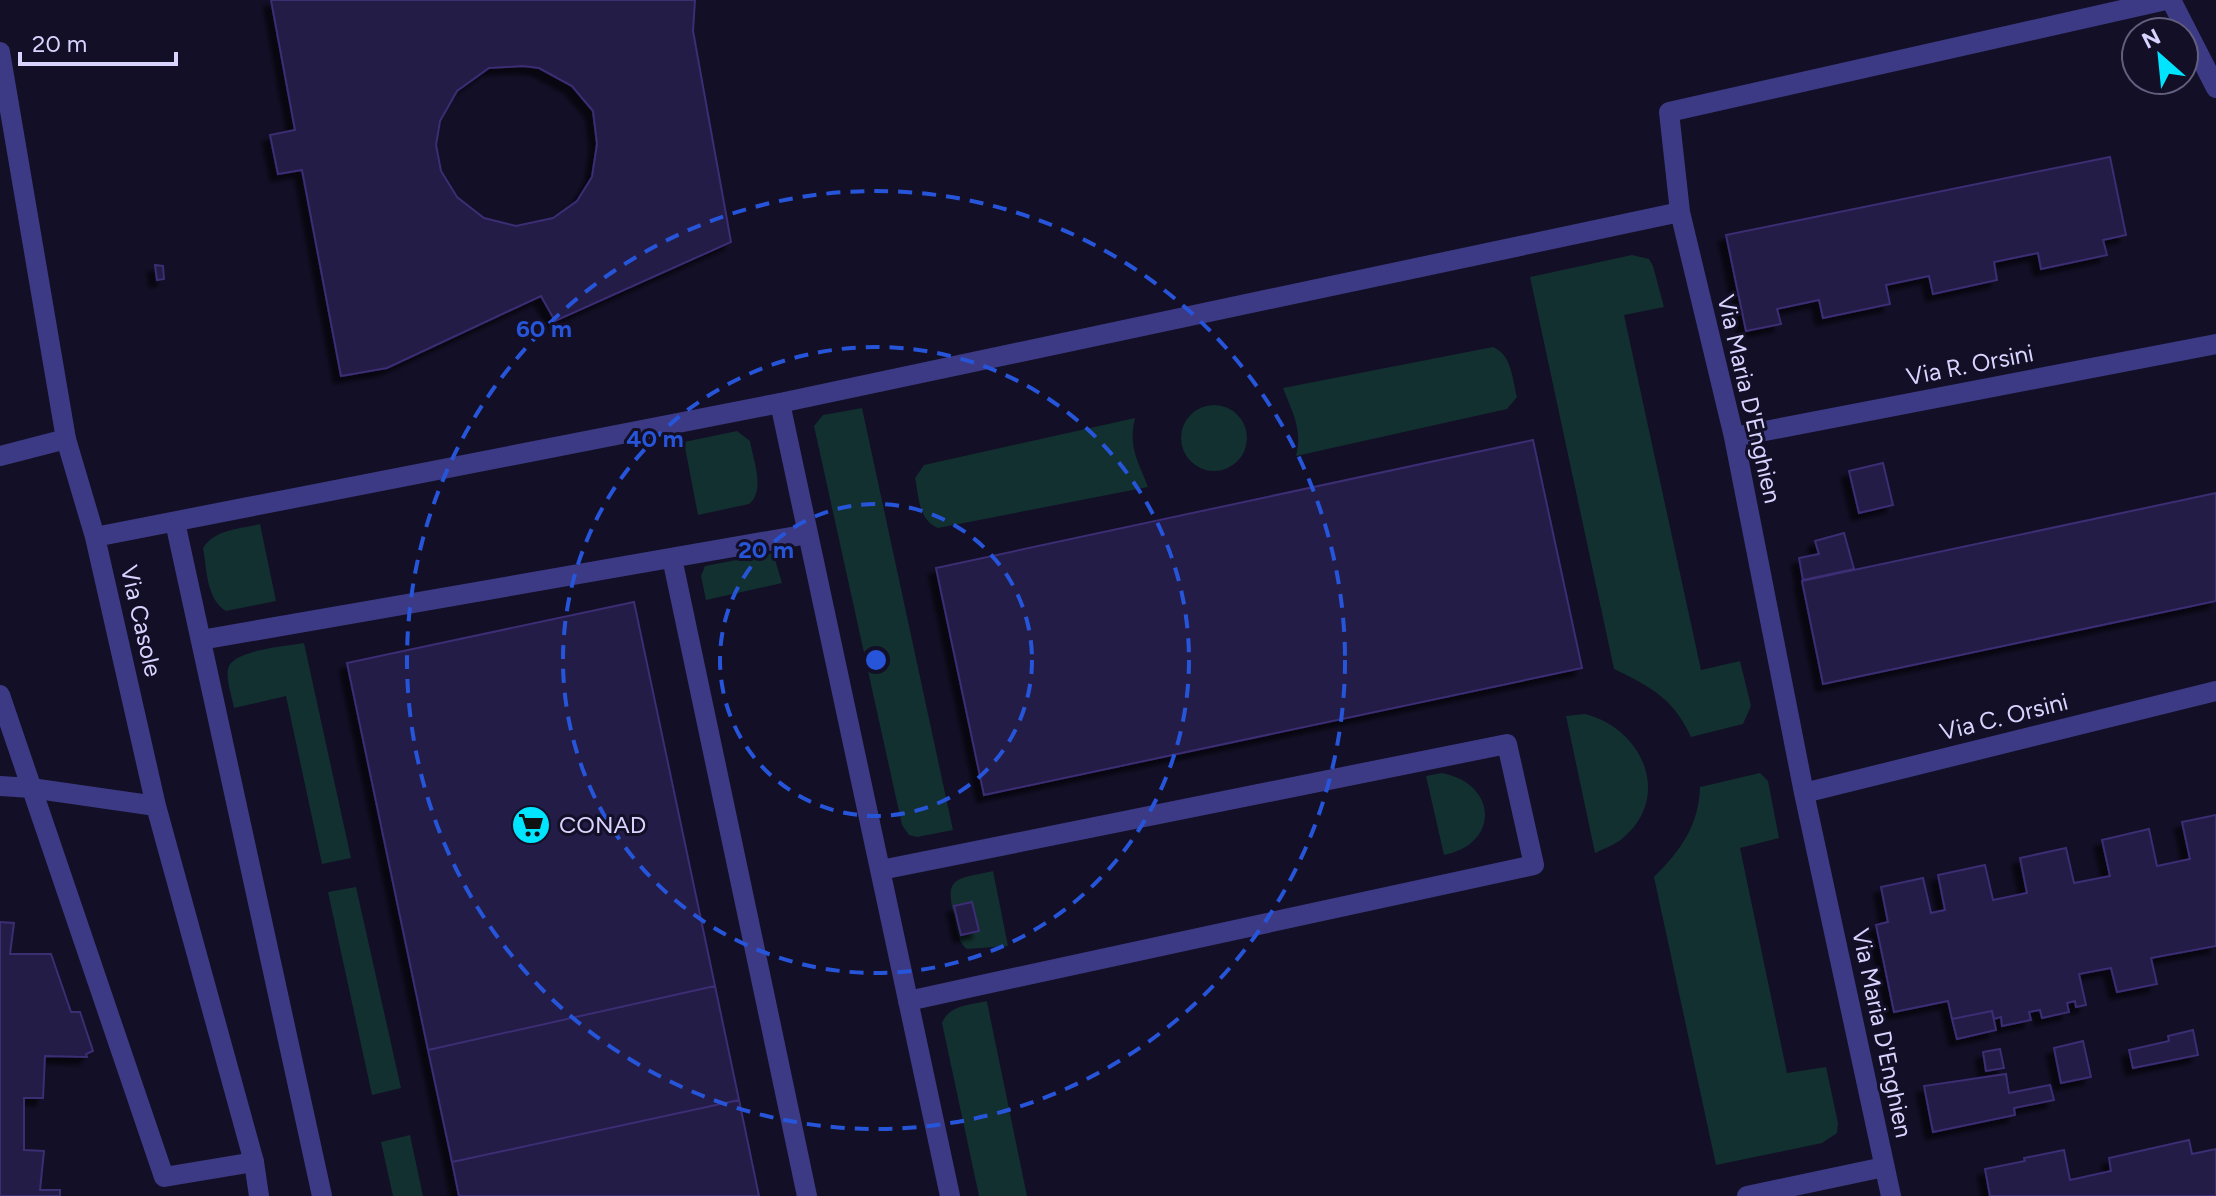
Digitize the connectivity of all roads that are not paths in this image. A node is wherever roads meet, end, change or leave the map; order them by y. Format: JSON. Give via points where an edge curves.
{"nodes":[{"id":1,"x":2169,"y":0,"type":"edge"},
{"id":2,"x":0,"y":52,"type":"edge"},
{"id":3,"x":2216,"y":88,"type":"edge"},
{"id":4,"x":1680,"y":212,"type":"junction"},
{"id":5,"x":2216,"y":344,"type":"edge"},
{"id":6,"x":780,"y":403,"type":"junction"},
{"id":7,"x":1734,"y":437,"type":"junction"},
{"id":8,"x":66,"y":439,"type":"junction"},
{"id":9,"x":0,"y":456,"type":"edge"},
{"id":10,"x":175,"y":522,"type":"junction"},
{"id":11,"x":808,"y":534,"type":"junction"},
{"id":12,"x":95,"y":537,"type":"junction"},
{"id":13,"x":672,"y":558,"type":"junction"},
{"id":14,"x":201,"y":640,"type":"junction"},
{"id":15,"x":2216,"y":691,"type":"edge"},
{"id":16,"x":0,"y":695,"type":"edge"},
{"id":17,"x":0,"y":786,"type":"edge"},
{"id":18,"x":31,"y":788,"type":"junction"},
{"id":19,"x":1804,"y":793,"type":"junction"},
{"id":20,"x":156,"y":806,"type":"junction"},
{"id":21,"x":881,"y":870,"type":"junction"},
{"id":22,"x":908,"y":1001,"type":"junction"},
{"id":23,"x":254,"y":1162,"type":"junction"},
{"id":24,"x":1884,"y":1167,"type":"junction"},
{"id":25,"x":259,"y":1196,"type":"edge"},
{"id":26,"x":322,"y":1196,"type":"edge"},
{"id":27,"x":807,"y":1196,"type":"edge"},
{"id":28,"x":950,"y":1196,"type":"edge"},
{"id":29,"x":1747,"y":1196,"type":"edge"},
{"id":30,"x":1891,"y":1196,"type":"edge"}],
"edges":[{"from":1,"to":3,"type":"street"},
{"from":1,"to":4,"type":"street","name":"Via Maria D'Enghien","via":[[1669,112]]},
{"from":2,"to":8,"type":"street","name":"Via Casole"},
{"from":4,"to":6,"type":"street"},
{"from":4,"to":7,"type":"street","name":"Via Maria D'Enghien"},
{"from":5,"to":7,"type":"street","name":"Via R. Orsini"},
{"from":6,"to":10,"type":"street"},
{"from":6,"to":11,"type":"street"},
{"from":7,"to":19,"type":"street","name":"Via Maria D'Enghien"},
{"from":8,"to":9,"type":"street"},
{"from":8,"to":12,"type":"street","name":"Via Casole"},
{"from":10,"to":12,"type":"street"},
{"from":10,"to":14,"type":"street"},
{"from":11,"to":13,"type":"street"},
{"from":11,"to":21,"type":"street"},
{"from":12,"to":20,"type":"street","name":"Via Casole"},
{"from":13,"to":14,"type":"street"},
{"from":13,"to":27,"type":"street"},
{"from":14,"to":26,"type":"street"},
{"from":15,"to":19,"type":"street","name":"Via C. Orsini"},
{"from":16,"to":18,"type":"street"},
{"from":17,"to":18,"type":"street"},
{"from":18,"to":20,"type":"street"},
{"from":18,"to":23,"type":"street","via":[[164,1177]]},
{"from":19,"to":24,"type":"street","name":"Via Maria D'Enghien"},
{"from":20,"to":23,"type":"street","name":"Via Casole"},
{"from":21,"to":22,"type":"street"},
{"from":21,"to":22,"type":"street","via":[[1507,744],[1534,865]]},
{"from":22,"to":28,"type":"street"},
{"from":23,"to":25,"type":"street","name":"Via Casole"},
{"from":24,"to":29,"type":"street"},
{"from":24,"to":30,"type":"street","name":"Via Maria D'Enghien"}]}
